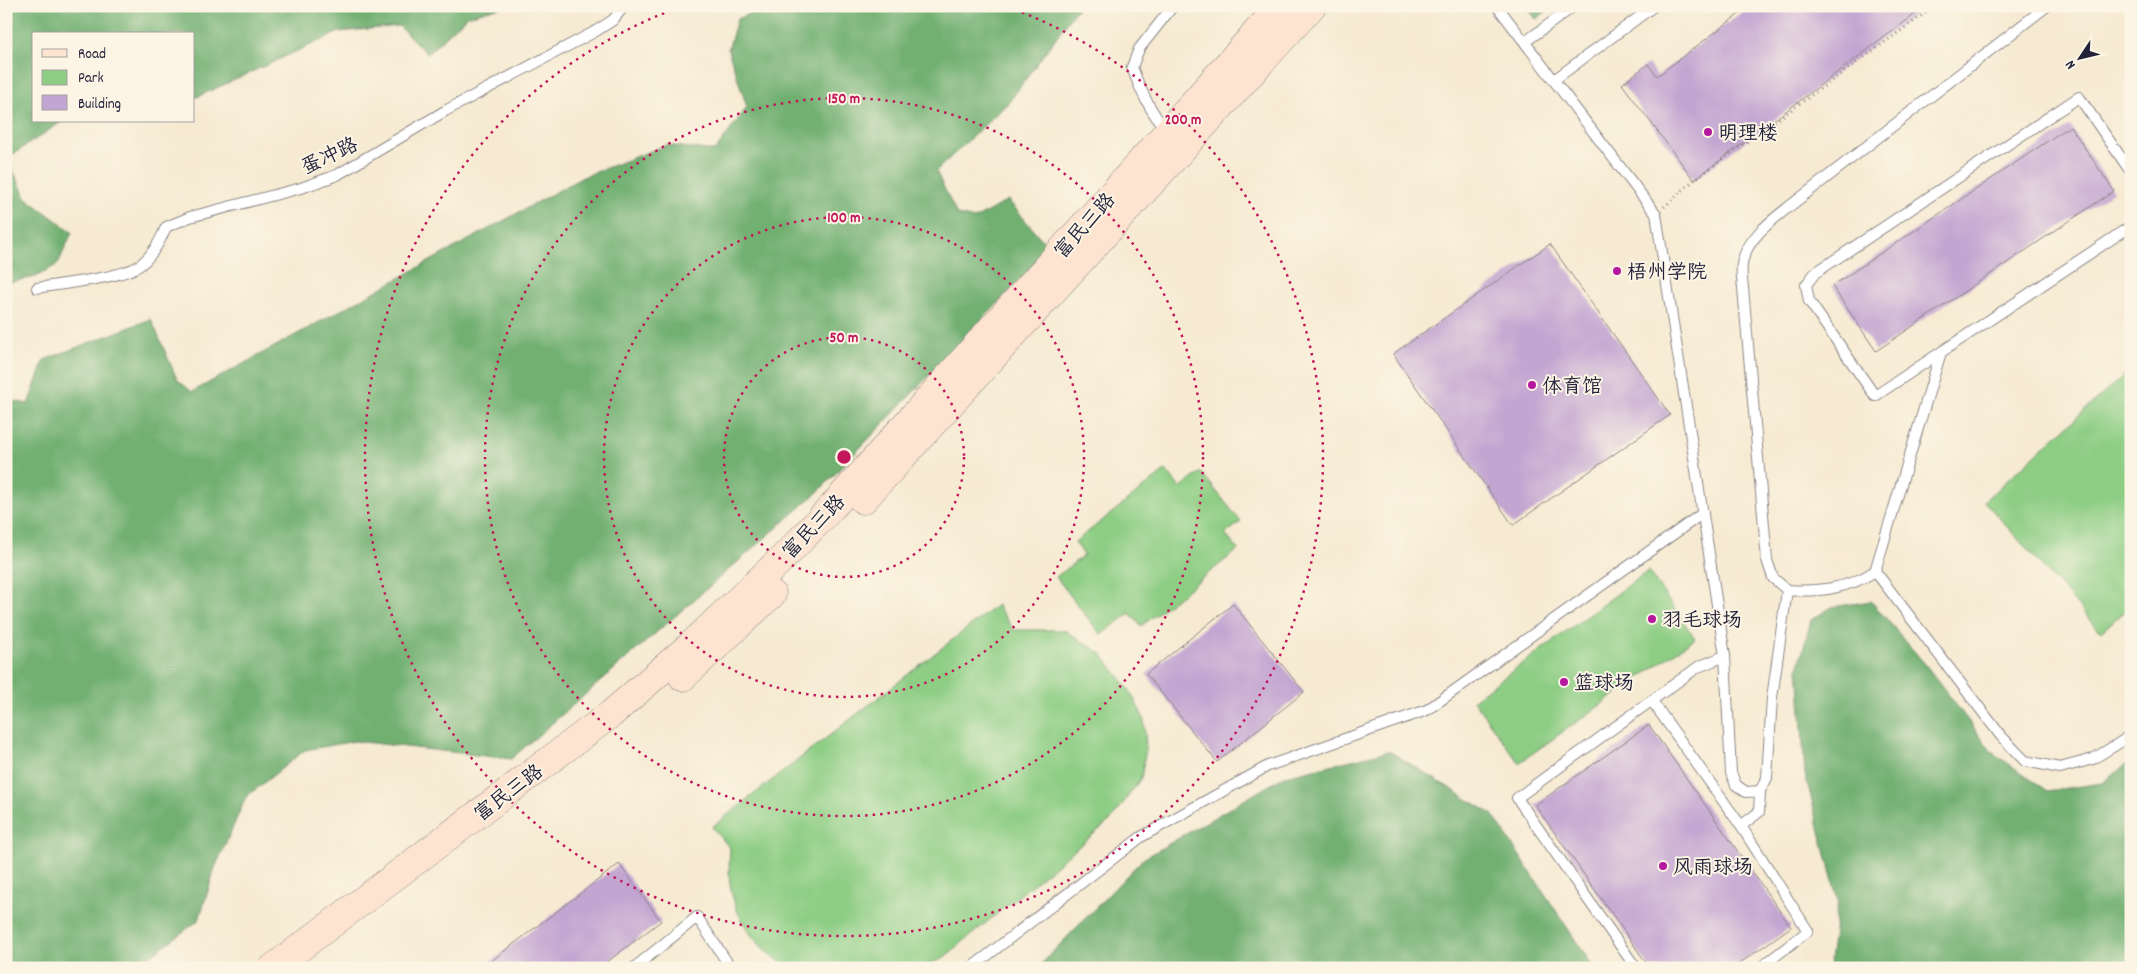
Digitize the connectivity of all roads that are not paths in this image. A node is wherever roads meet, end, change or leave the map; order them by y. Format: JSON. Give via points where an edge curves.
{"nodes":[{"id":1,"x":624,"y":6,"type":"edge"},
{"id":2,"x":1173,"y":6,"type":"edge"},
{"id":3,"x":1280,"y":6,"type":"edge"},
{"id":4,"x":1312,"y":6,"type":"edge"},
{"id":5,"x":1497,"y":6,"type":"edge"},
{"id":6,"x":1574,"y":6,"type":"edge"},
{"id":7,"x":1654,"y":6,"type":"edge"},
{"id":8,"x":2047,"y":6,"type":"edge"},
{"id":9,"x":1525,"y":42,"type":"junction"},
{"id":10,"x":1554,"y":80,"type":"junction"},
{"id":11,"x":1168,"y":131,"type":"junction"},
{"id":12,"x":2131,"y":172,"type":"edge"},
{"id":13,"x":2131,"y":226,"type":"edge"},
{"id":14,"x":37,"y":288,"type":"dead end"},
{"id":15,"x":1941,"y":352,"type":"junction"},
{"id":16,"x":1703,"y":513,"type":"junction"},
{"id":17,"x":1875,"y":571,"type":"junction"},
{"id":18,"x":1787,"y":590,"type":"junction"},
{"id":19,"x":1725,"y":656,"type":"junction"},
{"id":20,"x":1652,"y":701,"type":"junction"},
{"id":21,"x":2131,"y":733,"type":"edge"},
{"id":22,"x":1760,"y":790,"type":"junction"},
{"id":23,"x":1741,"y":826,"type":"junction"},
{"id":24,"x":272,"y":968,"type":"edge"},
{"id":25,"x":306,"y":968,"type":"edge"},
{"id":26,"x":634,"y":968,"type":"edge"},
{"id":27,"x":732,"y":968,"type":"edge"},
{"id":28,"x":971,"y":968,"type":"edge"},
{"id":29,"x":1636,"y":968,"type":"edge"},
{"id":30,"x":1760,"y":968,"type":"edge"}],
"edges":[{"from":1,"to":14,"type":"lane","name":"蛋冲路","via":[[613,20],[445,111],[337,175],[301,188],[190,217],[166,227],[157,247],[139,266]]},
{"from":2,"to":11,"type":"lane","via":[[1139,49],[1132,68],[1151,113]]},
{"from":3,"to":11,"type":"main road","name":"富民三路"},
{"from":4,"to":25,"type":"main road","name":"富民三路","via":[[812,556],[720,645],[604,742],[348,932]]},
{"from":5,"to":9,"type":"lane"},
{"from":6,"to":9,"type":"lane"},
{"from":7,"to":10,"type":"lane"},
{"from":8,"to":18,"type":"lane","via":[[1766,225],[1751,243],[1742,263],[1767,560],[1773,578]]},
{"from":9,"to":10,"type":"lane"},
{"from":10,"to":16,"type":"lane","via":[[1656,214]]},
{"from":11,"to":24,"type":"main road","name":"富民三路","via":[[833,506],[692,644],[611,714]]},
{"from":12,"to":15,"type":"lane","via":[[2079,97],[1816,273],[1806,285],[1808,300],[1875,396]]},
{"from":13,"to":15,"type":"lane"},
{"from":15,"to":17,"type":"lane"},
{"from":16,"to":19,"type":"lane"},
{"from":16,"to":28,"type":"lane","via":[[1427,710],[1268,766],[1141,837]]},
{"from":17,"to":18,"type":"lane","via":[[1840,588]]},
{"from":17,"to":21,"type":"lane","via":[[2001,736],[2025,762],[2060,768],[2092,759]]},
{"from":18,"to":22,"type":"lane","via":[[1772,698],[1767,778]]},
{"from":19,"to":20,"type":"lane","via":[[1698,667]]},
{"from":19,"to":22,"type":"lane","via":[[1731,773],[1736,785],[1746,792]]},
{"from":20,"to":23,"type":"lane"},
{"from":20,"to":29,"type":"lane","via":[[1518,798]]},
{"from":22,"to":23,"type":"lane","via":[[1759,812]]},
{"from":23,"to":30,"type":"lane","via":[[1808,932]]},
{"from":26,"to":27,"type":"lane","via":[[697,916]]}]}
